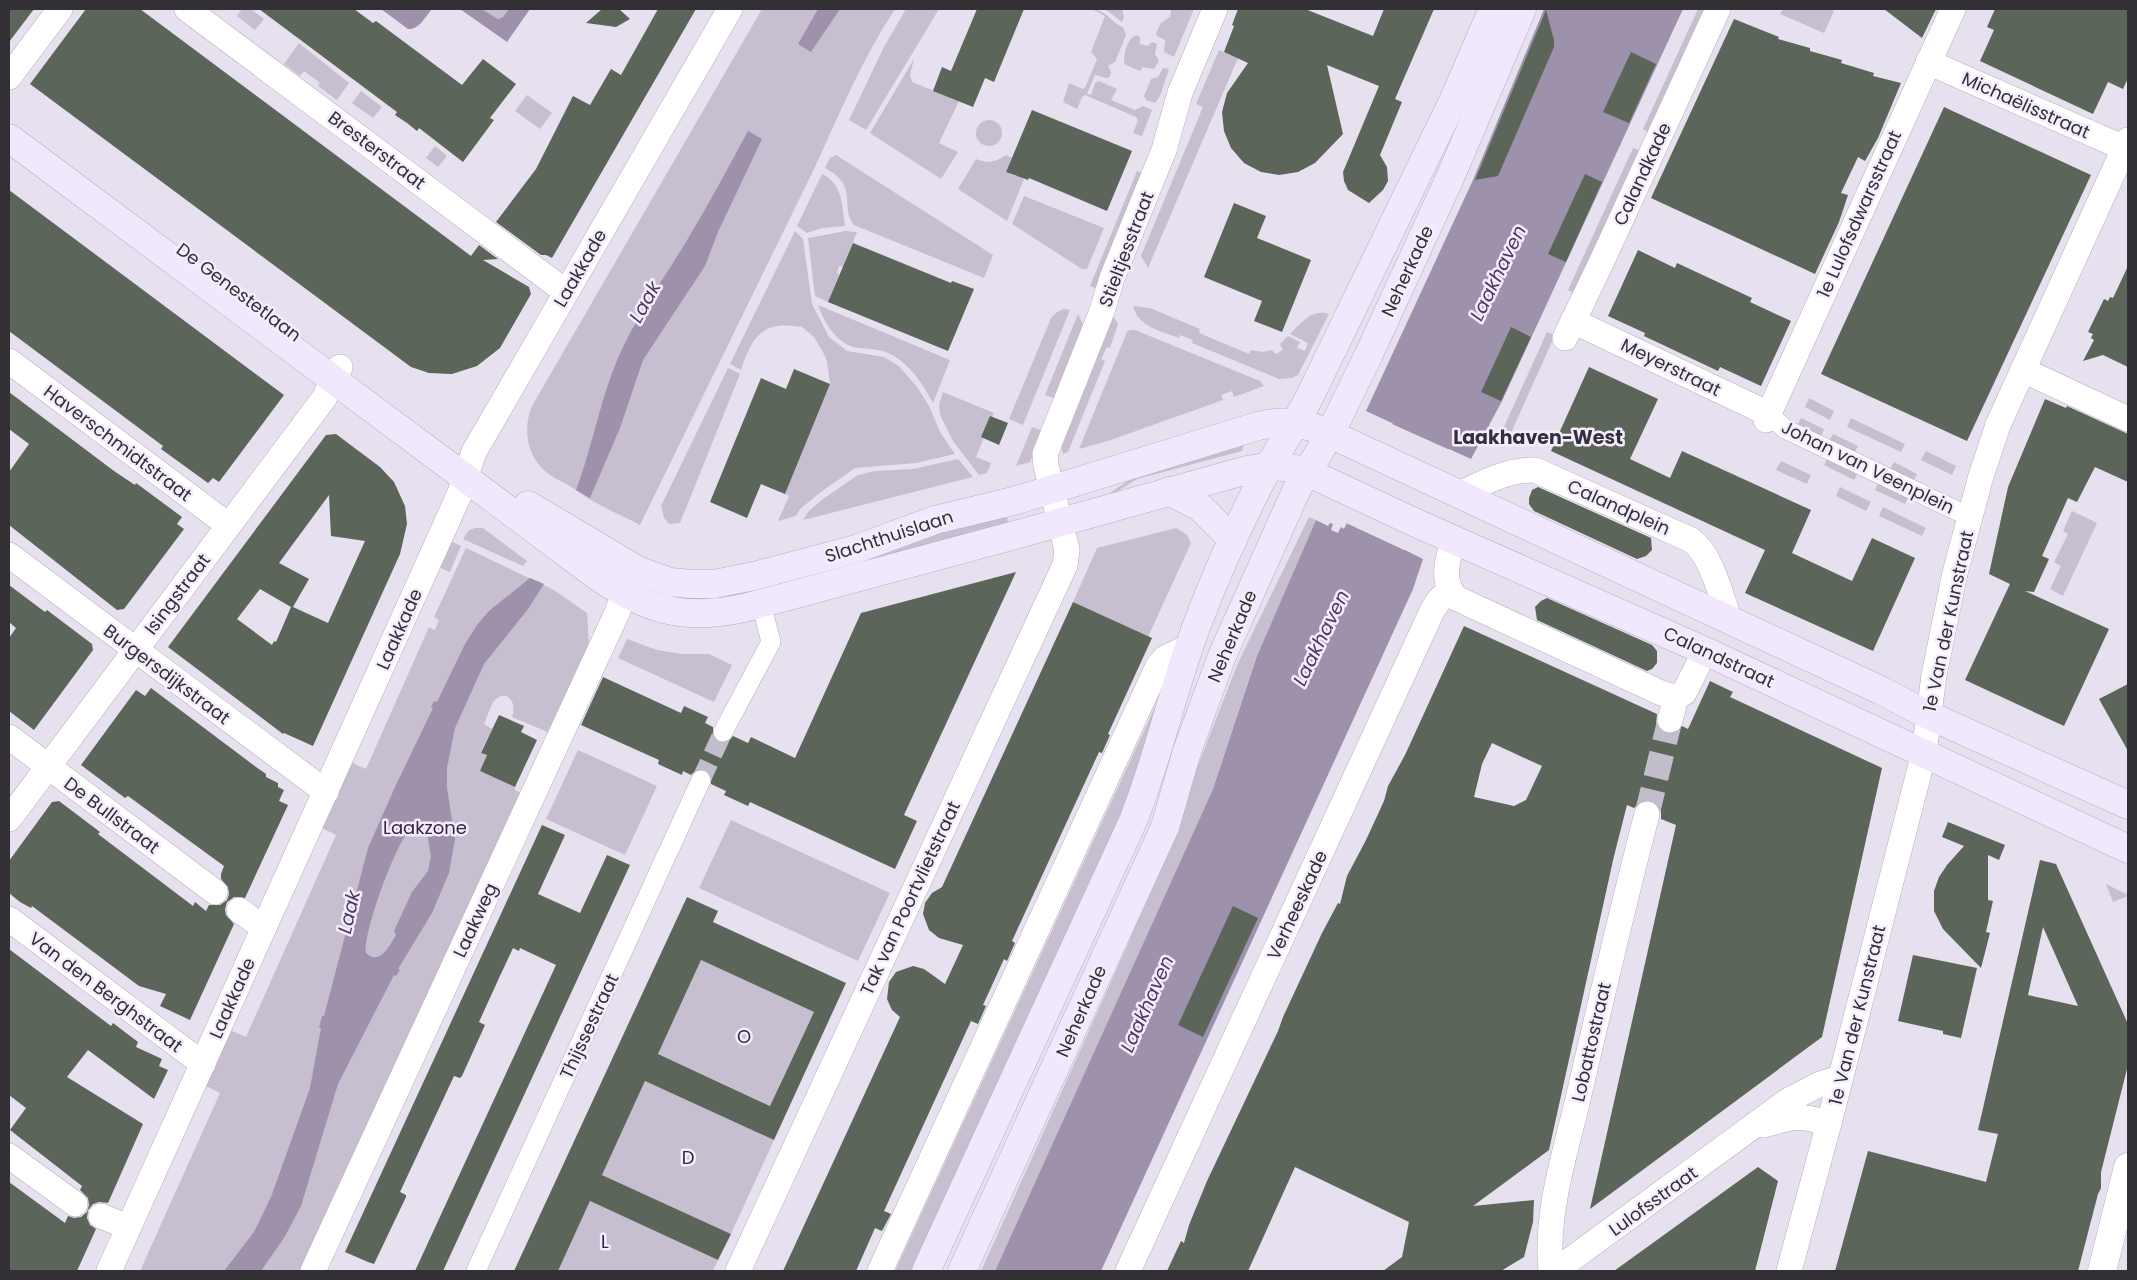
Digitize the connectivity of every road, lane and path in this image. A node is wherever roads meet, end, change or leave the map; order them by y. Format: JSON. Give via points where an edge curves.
{"nodes":[{"id":1,"x":60,"y":9,"type":"edge"},
{"id":2,"x":187,"y":9,"type":"edge"},
{"id":3,"x":730,"y":9,"type":"edge"},
{"id":4,"x":1215,"y":9,"type":"edge"},
{"id":5,"x":1493,"y":9,"type":"edge"},
{"id":6,"x":1522,"y":9,"type":"edge"},
{"id":7,"x":1718,"y":9,"type":"edge"},
{"id":8,"x":1953,"y":9,"type":"edge"},
{"id":9,"x":1928,"y":62,"type":"junction"},
{"id":10,"x":9,"y":77,"type":"edge"},
{"id":11,"x":9,"y":120,"type":"edge"},
{"id":12,"x":9,"y":138,"type":"edge"},
{"id":13,"x":2126,"y":144,"type":"edge"},
{"id":14,"x":566,"y":292,"type":"junction"},
{"id":15,"x":1569,"y":329,"type":"joint"},
{"id":16,"x":9,"y":361,"type":"edge"},
{"id":17,"x":2022,"y":370,"type":"junction"},
{"id":18,"x":336,"y":373,"type":"junction"},
{"id":19,"x":1767,"y":417,"type":"junction"},
{"id":20,"x":2128,"y":418,"type":"edge"},
{"id":21,"x":1297,"y":422,"type":"junction"},
{"id":22,"x":1330,"y":434,"type":"junction"},
{"id":23,"x":1270,"y":466,"type":"junction"},
{"id":24,"x":1307,"y":472,"type":"junction"},
{"id":25,"x":464,"y":479,"type":"junction"},
{"id":26,"x":1051,"y":490,"type":"junction"},
{"id":27,"x":1169,"y":491,"type":"junction"},
{"id":28,"x":1460,"y":494,"type":"junction"},
{"id":29,"x":1970,"y":517,"type":"junction"},
{"id":30,"x":1060,"y":523,"type":"junction"},
{"id":31,"x":228,"y":525,"type":"junction"},
{"id":32,"x":1233,"y":540,"type":"junction"},
{"id":33,"x":1454,"y":540,"type":"junction"},
{"id":34,"x":9,"y":555,"type":"edge"},
{"id":35,"x":630,"y":566,"type":"junction"},
{"id":36,"x":1450,"y":590,"type":"junction"},
{"id":37,"x":624,"y":595,"type":"junction"},
{"id":38,"x":761,"y":603,"type":"junction"},
{"id":39,"x":1730,"y":621,"type":"junction"},
{"id":40,"x":1190,"y":646,"type":"junction"},
{"id":41,"x":135,"y":650,"type":"junction"},
{"id":42,"x":1705,"y":651,"type":"junction"},
{"id":43,"x":1676,"y":697,"type":"junction"},
{"id":44,"x":1928,"y":715,"type":"junction"},
{"id":45,"x":1670,"y":720,"type":"tunnel mouth"},
{"id":46,"x":724,"y":732,"type":"tunnel mouth"},
{"id":47,"x":9,"y":737,"type":"edge"},
{"id":48,"x":1924,"y":753,"type":"junction"},
{"id":49,"x":48,"y":766,"type":"junction"},
{"id":50,"x":701,"y":780,"type":"tunnel mouth"},
{"id":51,"x":326,"y":792,"type":"junction"},
{"id":52,"x":2128,"y":805,"type":"edge"},
{"id":53,"x":1646,"y":814,"type":"tunnel mouth"},
{"id":54,"x":9,"y":819,"type":"edge"},
{"id":55,"x":2128,"y":849,"type":"edge"},
{"id":56,"x":215,"y":892,"type":"dead end"},
{"id":57,"x":239,"y":910,"type":"dead end"},
{"id":58,"x":9,"y":919,"type":"edge"},
{"id":59,"x":264,"y":928,"type":"junction"},
{"id":60,"x":203,"y":1064,"type":"junction"},
{"id":61,"x":1840,"y":1078,"type":"junction"},
{"id":62,"x":1829,"y":1123,"type":"junction"},
{"id":63,"x":1750,"y":1130,"type":"junction"},
{"id":64,"x":9,"y":1156,"type":"edge"},
{"id":65,"x":2128,"y":1167,"type":"edge"},
{"id":66,"x":75,"y":1204,"type":"dead end"},
{"id":67,"x":101,"y":1216,"type":"dead end"},
{"id":68,"x":128,"y":1227,"type":"junction"},
{"id":69,"x":108,"y":1271,"type":"edge"},
{"id":70,"x":313,"y":1271,"type":"edge"},
{"id":71,"x":476,"y":1271,"type":"edge"},
{"id":72,"x":738,"y":1271,"type":"edge"},
{"id":73,"x":880,"y":1271,"type":"edge"},
{"id":74,"x":926,"y":1271,"type":"edge"},
{"id":75,"x":962,"y":1271,"type":"edge"},
{"id":76,"x":1128,"y":1271,"type":"edge"},
{"id":77,"x":1551,"y":1271,"type":"edge"},
{"id":78,"x":1555,"y":1271,"type":"edge"},
{"id":79,"x":1789,"y":1271,"type":"edge"},
{"id":80,"x":2102,"y":1271,"type":"edge"}],
"edges":[{"from":1,"to":10,"type":"street"},
{"from":2,"to":14,"type":"street","name":"Bresterstraat"},
{"from":3,"to":14,"type":"street","name":"Laakkade"},
{"from":4,"to":26,"type":"street","name":"Stieltjesstraat","via":[[1180,93],[1164,150],[1048,445],[1045,462]]},
{"from":5,"to":21,"type":"main road","name":"Neherkade","via":[[1454,99]]},
{"from":6,"to":22,"type":"main road","name":"Neherkade","via":[[1449,180]]},
{"from":7,"to":15,"type":"street","name":"Calandkade"},
{"from":8,"to":9,"type":"street","name":"1e Lulofsdwarsstraat"},
{"from":9,"to":13,"type":"street","name":"Michaëlisstraat"},
{"from":9,"to":19,"type":"street","name":"1e Lulofsdwarsstraat"},
{"from":11,"to":18,"type":"main road","name":"De Genestetlaan"},
{"from":12,"to":18,"type":"main road","name":"De Genestetlaan"},
{"from":13,"to":17,"type":"street","name":"1e Van der Kunstraat"},
{"from":14,"to":25,"type":"street","name":"Laakkade","via":[[477,446]]},
{"from":15,"to":19,"type":"street","name":"Meyerstraat"},
{"from":16,"to":31,"type":"street","name":"Haverschmidtstraat"},
{"from":17,"to":20,"type":"street"},
{"from":17,"to":29,"type":"street","name":"1e Van der Kunstraat","via":[[1998,425]]},
{"from":18,"to":25,"type":"main road","name":"De Genestetlaan"},
{"from":18,"to":31,"type":"street","name":"Isingstraat","via":[[324,396]]},
{"from":19,"to":29,"type":"street","name":"Johan van Veenplein","via":[[1785,430]]},
{"from":21,"to":22,"type":"main road","name":"Slachthuislaan"},
{"from":21,"to":23,"type":"main road","name":"Neherkade"},
{"from":21,"to":26,"type":"main road","name":"Slachthuislaan","via":[[1258,426]]},
{"from":22,"to":24,"type":"main road","name":"Neherkade"},
{"from":22,"to":28,"type":"main road","name":"Calandstraat"},
{"from":23,"to":24,"type":"main road","name":"Slachthuislaan"},
{"from":23,"to":27,"type":"main road","name":"Slachthuislaan"},
{"from":23,"to":32,"type":"main road","name":"Neherkade"},
{"from":24,"to":33,"type":"main road","name":"Calandstraat"},
{"from":24,"to":75,"type":"main road","name":"Neherkade","via":[[1216,670],[1187,751],[1165,828]]},
{"from":25,"to":35,"type":"main road","name":"Slachthuislaan","via":[[523,502]]},
{"from":25,"to":37,"type":"main road","name":"Slachthuislaan"},
{"from":25,"to":51,"type":"street","name":"Laakkade"},
{"from":26,"to":30,"type":"street","name":"Stieltjesstraat"},
{"from":26,"to":35,"type":"main road","name":"Slachthuislaan","via":[[935,520],[861,548],[723,583],[670,582]]},
{"from":27,"to":30,"type":"main road","name":"Slachthuislaan"},
{"from":27,"to":32,"type":"main road","via":[[1200,506]]},
{"from":28,"to":39,"type":"main road","name":"Calandstraat"},
{"from":28,"to":39,"type":"street","name":"Calandplein","via":[[1502,477],[1535,470],[1692,540],[1706,558]]},
{"from":29,"to":44,"type":"street","name":"1e Van der Kunstraat","via":[[1955,573]]},
{"from":30,"to":38,"type":"main road","name":"Slachthuislaan"},
{"from":30,"to":72,"type":"street","name":"Tak van Poortvlietstraat","via":[[1066,550],[1065,565]]},
{"from":31,"to":41,"type":"street","name":"Isingstraat"},
{"from":32,"to":40,"type":"main road","name":"Neherkade"},
{"from":33,"to":36,"type":"street","via":[[1448,566]]},
{"from":33,"to":42,"type":"main road","name":"Calandstraat"},
{"from":34,"to":41,"type":"street","name":"Burgersdijkstraat"},
{"from":35,"to":37,"type":"street","name":"Laakweg"},
{"from":36,"to":43,"type":"street","via":[[1459,599],[1661,693]]},
{"from":36,"to":76,"type":"street","name":"Verheeskade","via":[[1433,608]]},
{"from":37,"to":38,"type":"main road","name":"Slachthuislaan","via":[[672,611],[699,615],[723,613]]},
{"from":37,"to":70,"type":"street","name":"Laakweg"},
{"from":38,"to":46,"type":"street","via":[[771,642]]},
{"from":39,"to":44,"type":"main road","name":"Calandstraat"},
{"from":40,"to":73,"type":"street","name":"Neherkade","via":[[1165,658],[1158,666]]},
{"from":40,"to":74,"type":"main road","name":"Neherkade","via":[[1133,821]]},
{"from":41,"to":49,"type":"street","name":"Isingstraat"},
{"from":41,"to":51,"type":"street","name":"Burgersdijkstraat"},
{"from":42,"to":43,"type":"street","via":[[1687,690]]},
{"from":42,"to":48,"type":"main road","name":"Calandstraat"},
{"from":43,"to":45,"type":"street"},
{"from":44,"to":48,"type":"street","name":"1e Van der Kunstraat"},
{"from":44,"to":52,"type":"main road","name":"Calandstraat"},
{"from":47,"to":49,"type":"street","name":"De Bullstraat"},
{"from":48,"to":55,"type":"main road","name":"Calandstraat"},
{"from":48,"to":61,"type":"street","name":"1e Van der Kunstraat"},
{"from":49,"to":54,"type":"street","name":"Isingstraat"},
{"from":49,"to":56,"type":"street","name":"De Bullstraat"},
{"from":50,"to":71,"type":"street","name":"Thijssestraat"},
{"from":51,"to":59,"type":"street","name":"Laakkade"},
{"from":53,"to":77,"type":"street","name":"Lobattostraat","via":[[1559,1182],[1549,1247]]},
{"from":57,"to":59,"type":"street"},
{"from":58,"to":60,"type":"street","name":"Van den Berghstraat"},
{"from":59,"to":60,"type":"street","name":"Laakkade"},
{"from":60,"to":68,"type":"street","name":"Laakkade"},
{"from":61,"to":62,"type":"street","name":"1e Van der Kunstraat"},
{"from":61,"to":63,"type":"street","name":"Lulofsstraat","via":[[1789,1100]]},
{"from":62,"to":63,"type":"street","name":"Lulofsstraat","via":[[1792,1116]]},
{"from":62,"to":79,"type":"street","name":"1e Van der Kunstraat"},
{"from":63,"to":78,"type":"street","name":"Lulofsstraat"},
{"from":64,"to":66,"type":"street"},
{"from":65,"to":80,"type":"street"},
{"from":67,"to":68,"type":"street"},
{"from":68,"to":69,"type":"street","name":"Laakkade"}]}
